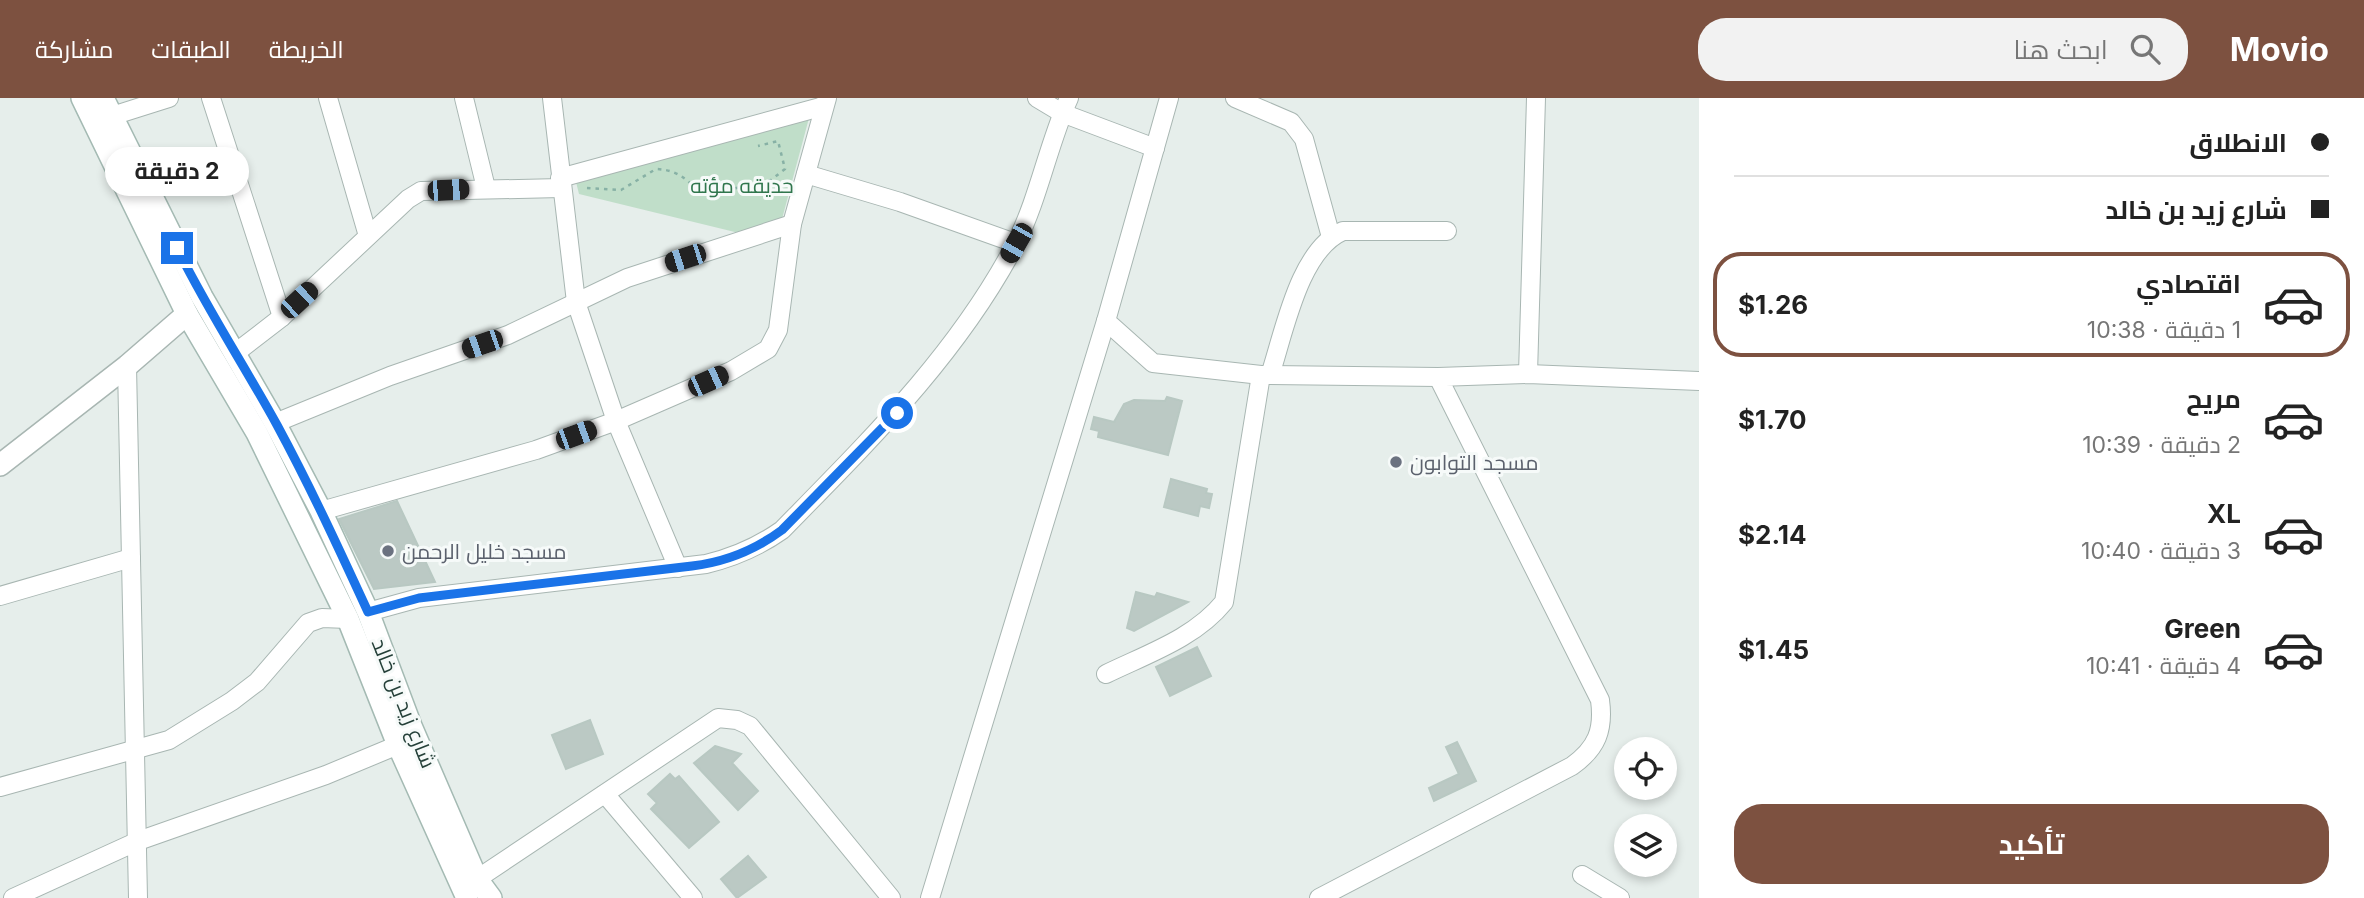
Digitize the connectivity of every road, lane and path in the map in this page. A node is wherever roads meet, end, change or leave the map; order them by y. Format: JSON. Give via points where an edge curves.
{"nodes":[{"id":1,"x":82,"y":98,"type":"edge"},
{"id":2,"x":169,"y":98,"type":"edge"},
{"id":3,"x":211,"y":98,"type":"edge"},
{"id":4,"x":328,"y":98,"type":"edge"},
{"id":5,"x":464,"y":98,"type":"edge"},
{"id":6,"x":552,"y":98,"type":"edge"},
{"id":7,"x":1037,"y":98,"type":"edge"},
{"id":8,"x":1169,"y":98,"type":"edge"},
{"id":9,"x":1236,"y":98,"type":"edge"},
{"id":10,"x":1536,"y":98,"type":"edge"},
{"id":11,"x":826,"y":102,"type":"edge"},
{"id":12,"x":1065,"y":105,"type":"edge"},
{"id":13,"x":108,"y":107,"type":"edge"},
{"id":14,"x":758,"y":146,"type":"dead end"},
{"id":15,"x":1155,"y":148,"type":"junction"},
{"id":16,"x":806,"y":174,"type":"junction"},
{"id":17,"x":566,"y":184,"type":"junction"},
{"id":18,"x":486,"y":188,"type":"junction"},
{"id":19,"x":792,"y":224,"type":"junction"},
{"id":20,"x":1447,"y":231,"type":"dead end"},
{"id":21,"x":368,"y":236,"type":"junction"},
{"id":22,"x":1331,"y":237,"type":"junction"},
{"id":23,"x":1016,"y":243,"type":"junction"},
{"id":24,"x":576,"y":303,"type":"junction"},
{"id":25,"x":187,"y":314,"type":"junction"},
{"id":26,"x":282,"y":317,"type":"junction"},
{"id":27,"x":1106,"y":321,"type":"junction"},
{"id":28,"x":234,"y":354,"type":"junction"},
{"id":29,"x":127,"y":366,"type":"junction"},
{"id":30,"x":1528,"y":374,"type":"junction"},
{"id":31,"x":1266,"y":375,"type":"junction"},
{"id":32,"x":1438,"y":377,"type":"junction"},
{"id":33,"x":1699,"y":381,"type":"edge"},
{"id":34,"x":616,"y":421,"type":"junction"},
{"id":35,"x":275,"y":423,"type":"junction"},
{"id":36,"x":0,"y":465,"type":"edge"},
{"id":37,"x":321,"y":511,"type":"junction"},
{"id":38,"x":131,"y":558,"type":"junction"},
{"id":39,"x":678,"y":568,"type":"junction"},
{"id":40,"x":0,"y":596,"type":"edge"},
{"id":41,"x":358,"y":616,"type":"junction"},
{"id":42,"x":1106,"y":674,"type":"dead end"},
{"id":43,"x":398,"y":745,"type":"junction"},
{"id":44,"x":136,"y":750,"type":"junction"},
{"id":45,"x":0,"y":787,"type":"edge"},
{"id":46,"x":605,"y":794,"type":"junction"},
{"id":47,"x":138,"y":841,"type":"junction"},
{"id":48,"x":1582,"y":876,"type":"dead end"},
{"id":49,"x":1345,"y":892,"type":"edge"},
{"id":50,"x":469,"y":893,"type":"edge"},
{"id":51,"x":13,"y":898,"type":"edge"},
{"id":52,"x":138,"y":898,"type":"edge"},
{"id":53,"x":491,"y":898,"type":"edge"},
{"id":54,"x":693,"y":898,"type":"edge"},
{"id":55,"x":891,"y":898,"type":"edge"},
{"id":56,"x":930,"y":898,"type":"edge"},
{"id":57,"x":1318,"y":898,"type":"edge"},
{"id":58,"x":1620,"y":898,"type":"edge"}],
"edges":[{"from":1,"to":25,"type":"main road","name":"شارع زيد بن خالد"},
{"from":2,"to":13,"type":"street"},
{"from":3,"to":26,"type":"street"},
{"from":4,"to":21,"type":"street"},
{"from":5,"to":18,"type":"street"},
{"from":6,"to":17,"type":"street"},
{"from":7,"to":12,"type":"street"},
{"from":8,"to":15,"type":"street"},
{"from":9,"to":22,"type":"street","via":[[1291,122],[1304,139]]},
{"from":10,"to":30,"type":"street"},
{"from":11,"to":16,"type":"street"},
{"from":11,"to":17,"type":"street"},
{"from":12,"to":15,"type":"street"},
{"from":12,"to":23,"type":"street"},
{"from":13,"to":28,"type":"main road","name":"شارع زيد بن خالد"},
{"from":14,"to":17,"type":"path","via":[[778,141],[785,169],[771,180],[711,194],[681,174],[656,169],[621,190]]},
{"from":15,"to":27,"type":"street"},
{"from":16,"to":19,"type":"street"},
{"from":16,"to":23,"type":"street"},
{"from":17,"to":18,"type":"street"},
{"from":17,"to":24,"type":"street"},
{"from":18,"to":21,"type":"street","via":[[421,191]]},
{"from":19,"to":24,"type":"street","via":[[627,278]]},
{"from":19,"to":34,"type":"street","via":[[778,330],[768,349],[731,371]]},
{"from":20,"to":22,"type":"street","via":[[1343,231]]},
{"from":21,"to":26,"type":"street"},
{"from":22,"to":31,"type":"street","via":[[1299,283]]},
{"from":23,"to":39,"type":"street","via":[[975,313],[897,413],[782,530],[730,559]]},
{"from":24,"to":34,"type":"street"},
{"from":24,"to":35,"type":"street","via":[[508,335]]},
{"from":25,"to":29,"type":"main road"},
{"from":25,"to":41,"type":"main road","name":"شارع زيد بن خالد"},
{"from":26,"to":28,"type":"street"},
{"from":27,"to":31,"type":"street","via":[[1153,363]]},
{"from":27,"to":56,"type":"street"},
{"from":28,"to":35,"type":"main road","name":"شارع زيد بن خالد"},
{"from":29,"to":36,"type":"main road"},
{"from":29,"to":38,"type":"street"},
{"from":30,"to":32,"type":"street"},
{"from":30,"to":33,"type":"street"},
{"from":31,"to":32,"type":"street"},
{"from":31,"to":42,"type":"street","via":[[1224,602],[1209,621]]},
{"from":32,"to":49,"type":"street","via":[[1600,700],[1603,719],[1599,738],[1588,755],[1572,766]]},
{"from":34,"to":37,"type":"street","via":[[536,450]]},
{"from":34,"to":39,"type":"street"},
{"from":35,"to":37,"type":"main road","name":"شارع زيد بن خالد"},
{"from":37,"to":41,"type":"main road","name":"شارع زيد بن خالد"},
{"from":38,"to":40,"type":"street"},
{"from":38,"to":44,"type":"street"},
{"from":39,"to":41,"type":"street","via":[[419,598]]},
{"from":41,"to":43,"type":"main road","name":"شارع زيد بن خالد"},
{"from":41,"to":44,"type":"street","via":[[308,623],[245,692],[179,735]]},
{"from":41,"to":50,"type":"main road","name":"شارع زيد بن خالد","via":[[411,726]]},
{"from":43,"to":47,"type":"street"},
{"from":43,"to":50,"type":"main road","name":"شارع زيد بن خالد"},
{"from":44,"to":45,"type":"street"},
{"from":44,"to":47,"type":"street"},
{"from":46,"to":50,"type":"street"},
{"from":46,"to":54,"type":"street"},
{"from":46,"to":55,"type":"street","via":[[718,718],[737,720],[750,726]]},
{"from":47,"to":51,"type":"street"},
{"from":47,"to":52,"type":"street"},
{"from":48,"to":58,"type":"street"},
{"from":49,"to":57,"type":"street"},
{"from":50,"to":53,"type":"main road","name":"شارع زيد بن خالد"}]}
